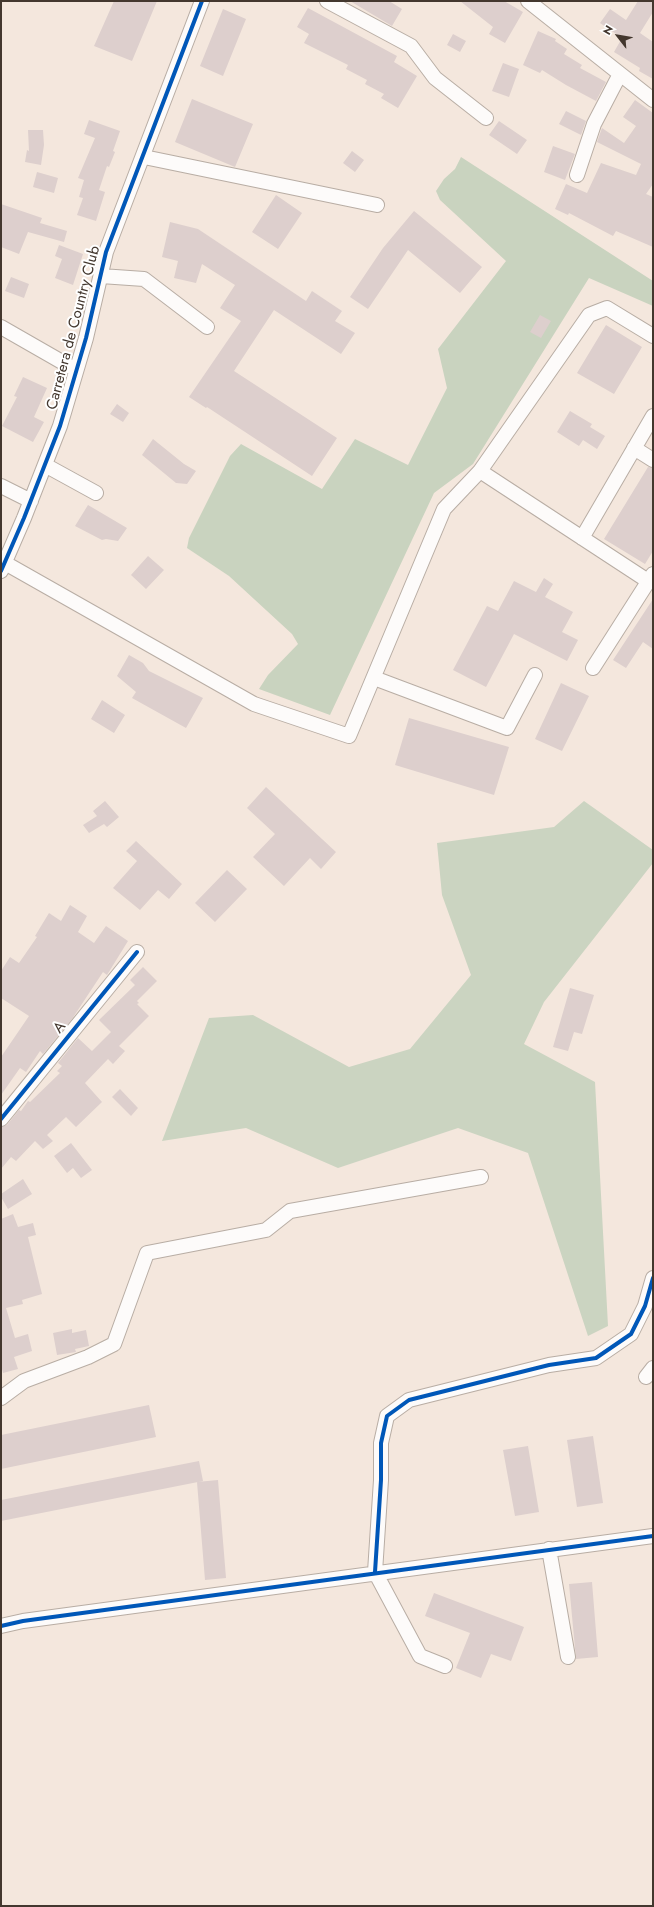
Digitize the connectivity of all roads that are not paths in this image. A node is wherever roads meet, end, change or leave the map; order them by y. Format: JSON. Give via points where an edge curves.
{"nodes":[{"id":1,"x":202,"y":1,"type":"edge"},
{"id":2,"x":327,"y":1,"type":"edge"},
{"id":3,"x":528,"y":1,"type":"edge"},
{"id":4,"x":620,"y":74,"type":"junction"},
{"id":5,"x":653,"y":100,"type":"edge"},
{"id":6,"x":486,"y":118,"type":"dead end"},
{"id":7,"x":144,"y":157,"type":"junction"},
{"id":8,"x":577,"y":175,"type":"dead end"},
{"id":9,"x":377,"y":205,"type":"dead end"},
{"id":10,"x":101,"y":276,"type":"junction"},
{"id":11,"x":1,"y":327,"type":"edge"},
{"id":12,"x":207,"y":327,"type":"dead end"},
{"id":13,"x":653,"y":336,"type":"edge"},
{"id":14,"x":76,"y":370,"type":"junction"},
{"id":15,"x":653,"y":416,"type":"edge"},
{"id":16,"x":634,"y":448,"type":"junction"},
{"id":17,"x":653,"y":460,"type":"edge"},
{"id":18,"x":45,"y":465,"type":"junction"},
{"id":19,"x":480,"y":471,"type":"junction"},
{"id":20,"x":1,"y":486,"type":"edge"},
{"id":21,"x":96,"y":493,"type":"dead end"},
{"id":22,"x":31,"y":501,"type":"junction"},
{"id":23,"x":582,"y":538,"type":"junction"},
{"id":24,"x":6,"y":544,"type":"edge"},
{"id":25,"x":3,"y":567,"type":"edge"},
{"id":26,"x":651,"y":577,"type":"edge"},
{"id":27,"x":593,"y":668,"type":"dead end"},
{"id":28,"x":535,"y":675,"type":"dead end"},
{"id":29,"x":374,"y":678,"type":"junction"},
{"id":30,"x":137,"y":952,"type":"dead end"},
{"id":31,"x":1,"y":1119,"type":"edge"},
{"id":32,"x":481,"y":1177,"type":"dead end"},
{"id":33,"x":653,"y":1278,"type":"edge"},
{"id":34,"x":1,"y":1398,"type":"edge"},
{"id":35,"x":653,"y":1536,"type":"edge"},
{"id":36,"x":549,"y":1549,"type":"junction"},
{"id":37,"x":375,"y":1572,"type":"junction"},
{"id":38,"x":1,"y":1626,"type":"edge"},
{"id":39,"x":568,"y":1657,"type":"dead end"},
{"id":40,"x":445,"y":1666,"type":"dead end"}],
"edges":[{"from":1,"to":7,"type":"street","name":"Carretera de Country Club"},
{"from":2,"to":6,"type":"street","via":[[411,46],[435,78]]},
{"from":3,"to":4,"type":"street"},
{"from":4,"to":5,"type":"street"},
{"from":4,"to":8,"type":"street","via":[[594,124]]},
{"from":7,"to":9,"type":"street"},
{"from":7,"to":10,"type":"street","name":"Carretera de Country Club","via":[[106,252]]},
{"from":10,"to":12,"type":"street","via":[[144,279]]},
{"from":10,"to":14,"type":"street","name":"Carretera de Country Club"},
{"from":11,"to":14,"type":"street"},
{"from":13,"to":19,"type":"street","via":[[607,308],[589,315]]},
{"from":14,"to":18,"type":"street","name":"Carretera de Country Club","via":[[60,426]]},
{"from":15,"to":16,"type":"street"},
{"from":16,"to":17,"type":"street"},
{"from":16,"to":23,"type":"street"},
{"from":18,"to":21,"type":"street"},
{"from":18,"to":22,"type":"street","name":"Carretera de Country Club"},
{"from":19,"to":23,"type":"street"},
{"from":19,"to":29,"type":"street","via":[[444,509]]},
{"from":20,"to":22,"type":"street"},
{"from":22,"to":24,"type":"street","name":"Carretera de Country Club"},
{"from":23,"to":26,"type":"street"},
{"from":24,"to":25,"type":"street","name":"Carretera de Country Club"},
{"from":25,"to":29,"type":"street","via":[[254,704],[349,736]]},
{"from":26,"to":27,"type":"street"},
{"from":28,"to":29,"type":"street","via":[[507,728]]},
{"from":30,"to":31,"type":"street","name":"A"},
{"from":32,"to":34,"type":"street","via":[[290,1211],[266,1230],[147,1253],[114,1344],[88,1357],[24,1381]]},
{"from":33,"to":37,"type":"street","via":[[645,1306],[631,1334],[596,1358],[549,1365],[410,1400],[387,1416],[381,1443]]},
{"from":35,"to":36,"type":"street"},
{"from":36,"to":37,"type":"street"},
{"from":36,"to":39,"type":"street"},
{"from":37,"to":38,"type":"street"},
{"from":37,"to":40,"type":"street","via":[[420,1656]]}]}
